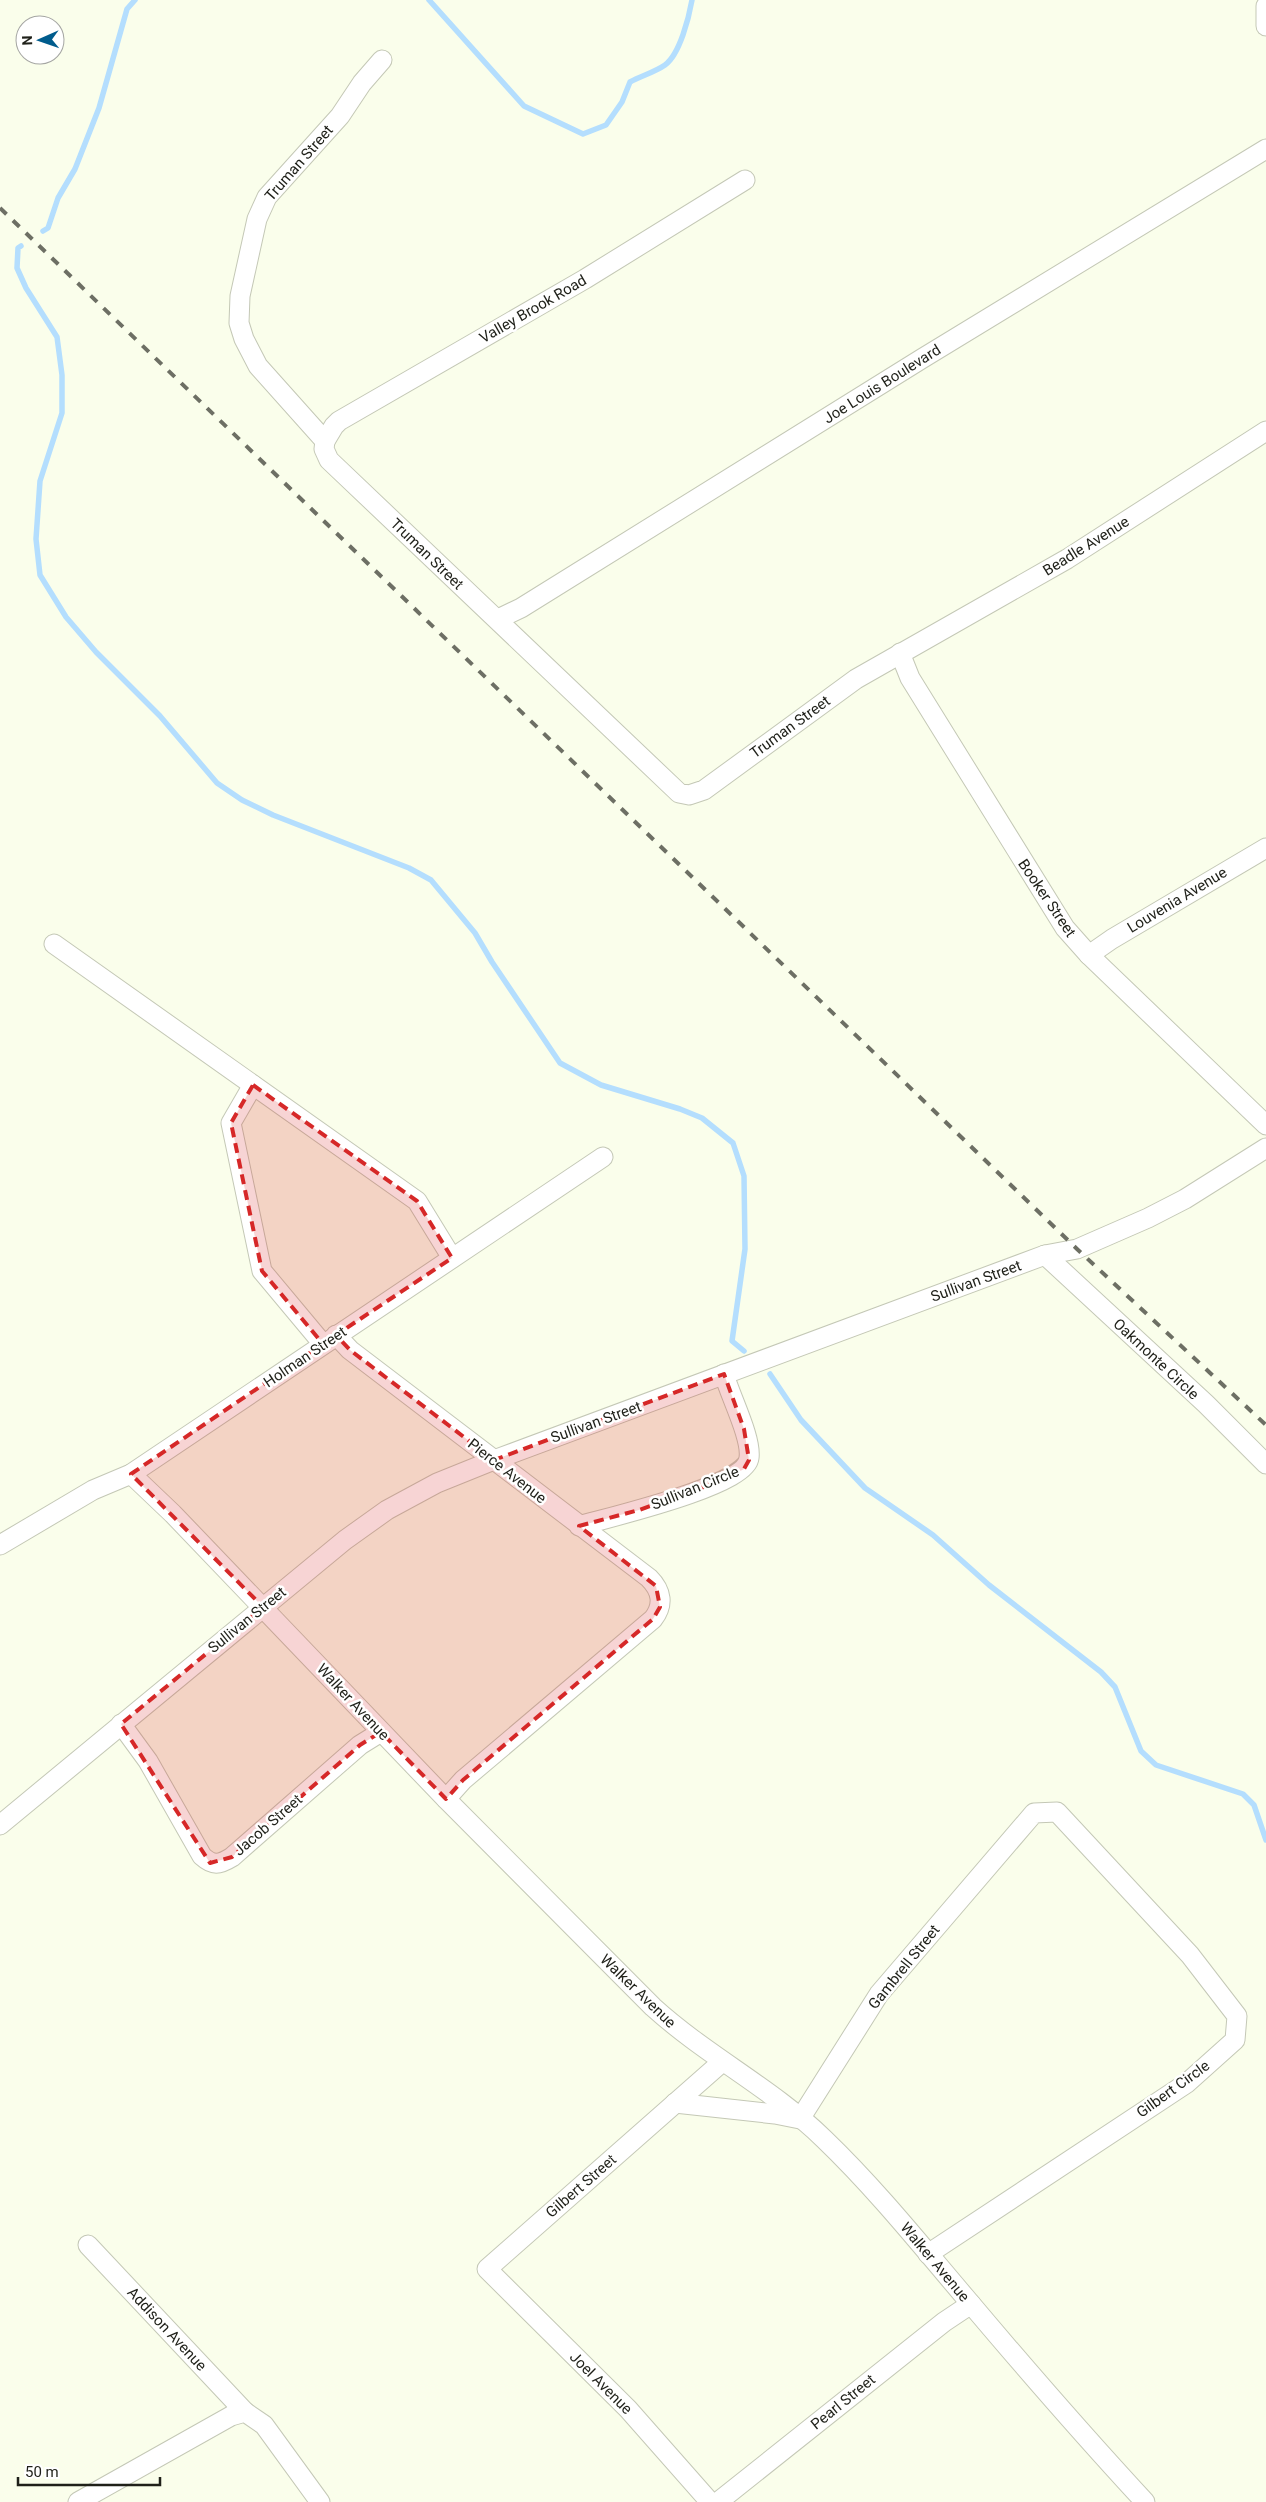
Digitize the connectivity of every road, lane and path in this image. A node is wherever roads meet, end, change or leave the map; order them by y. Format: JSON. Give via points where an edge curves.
{"nodes":[{"id":1,"x":1266,"y":6,"type":"edge"},
{"id":2,"x":1266,"y":26,"type":"edge"},
{"id":3,"x":382,"y":60,"type":"dead end"},
{"id":4,"x":1266,"y":149,"type":"edge"},
{"id":5,"x":745,"y":180,"type":"dead end"},
{"id":6,"x":1266,"y":431,"type":"edge"},
{"id":7,"x":325,"y":441,"type":"junction"},
{"id":8,"x":498,"y":619,"type":"junction"},
{"id":9,"x":900,"y":653,"type":"junction"},
{"id":10,"x":1266,"y":848,"type":"edge"},
{"id":11,"x":54,"y":944,"type":"dead end"},
{"id":12,"x":1089,"y":955,"type":"junction"},
{"id":13,"x":253,"y":1085,"type":"junction"},
{"id":14,"x":1266,"y":1125,"type":"edge"},
{"id":15,"x":1266,"y":1148,"type":"edge"},
{"id":16,"x":603,"y":1158,"type":"dead end"},
{"id":17,"x":1045,"y":1256,"type":"junction"},
{"id":18,"x":452,"y":1258,"type":"junction"},
{"id":19,"x":330,"y":1340,"type":"junction"},
{"id":20,"x":724,"y":1374,"type":"junction"},
{"id":21,"x":494,"y":1460,"type":"junction"},
{"id":22,"x":1266,"y":1464,"type":"edge"},
{"id":23,"x":131,"y":1474,"type":"junction"},
{"id":24,"x":579,"y":1526,"type":"junction"},
{"id":25,"x":0,"y":1545,"type":"edge"},
{"id":26,"x":263,"y":1607,"type":"junction"},
{"id":27,"x":121,"y":1724,"type":"junction"},
{"id":28,"x":381,"y":1732,"type":"junction"},
{"id":29,"x":446,"y":1799,"type":"junction"},
{"id":30,"x":0,"y":1825,"type":"edge"},
{"id":31,"x":1022,"y":1826,"type":"joint"},
{"id":32,"x":722,"y":2062,"type":"junction"},
{"id":33,"x":676,"y":2103,"type":"junction"},
{"id":34,"x":800,"y":2119,"type":"junction"},
{"id":35,"x":88,"y":2245,"type":"dead end"},
{"id":36,"x":928,"y":2254,"type":"junction"},
{"id":37,"x":486,"y":2269,"type":"joint"},
{"id":38,"x":970,"y":2304,"type":"junction"},
{"id":39,"x":246,"y":2412,"type":"junction"},
{"id":40,"x":78,"y":2502,"type":"edge"},
{"id":41,"x":320,"y":2502,"type":"edge"},
{"id":42,"x":710,"y":2502,"type":"edge"},
{"id":43,"x":718,"y":2502,"type":"edge"},
{"id":44,"x":1145,"y":2502,"type":"edge"}],
"edges":[{"from":1,"to":2,"type":"street"},
{"from":3,"to":7,"type":"street","name":"Truman Street","via":[[340,116],[268,197],[256,219],[240,296],[240,323],[244,339],[258,366]]},
{"from":4,"to":8,"type":"street","name":"Joe Louis Boulevard","via":[[529,603]]},
{"from":5,"to":7,"type":"street","name":"Valley Brook Road","via":[[585,279],[340,421]]},
{"from":6,"to":9,"type":"street","name":"Beadle Avenue","via":[[1067,559]]},
{"from":7,"to":8,"type":"street","name":"Truman Street","via":[[324,449],[329,460]]},
{"from":8,"to":9,"type":"street","name":"Truman Street","via":[[672,788],[688,795],[704,790],[856,680]]},
{"from":9,"to":12,"type":"street","name":"Booker Street","via":[[910,678],[1045,899]]},
{"from":10,"to":12,"type":"street","name":"Louvenia Avenue"},
{"from":11,"to":13,"type":"street"},
{"from":12,"to":14,"type":"street","name":"Booker Street"},
{"from":13,"to":18,"type":"street","via":[[417,1201]]},
{"from":13,"to":19,"type":"street","name":"Pierce Avenue","via":[[231,1124],[262,1272]]},
{"from":15,"to":17,"type":"street","name":"Sullivan Street","via":[[1185,1199],[1148,1218],[1077,1249]]},
{"from":16,"to":18,"type":"street","name":"Holman Street"},
{"from":17,"to":20,"type":"street","name":"Sullivan Street"},
{"from":17,"to":22,"type":"street","name":"Oakmonte Circle","via":[[1206,1404]]},
{"from":18,"to":19,"type":"street","name":"Holman Street"},
{"from":19,"to":21,"type":"street","name":"Pierce Avenue","via":[[350,1350]]},
{"from":19,"to":23,"type":"street","name":"Holman Street"},
{"from":20,"to":21,"type":"street","name":"Sullivan Street"},
{"from":20,"to":24,"type":"street","name":"Sullivan Circle","via":[[749,1452],[744,1469],[672,1500]]},
{"from":21,"to":24,"type":"street","name":"Pierce Avenue"},
{"from":21,"to":26,"type":"street","name":"Sullivan Street","via":[[437,1483],[387,1510]]},
{"from":23,"to":25,"type":"street","name":"Holman Street","via":[[92,1490]]},
{"from":23,"to":26,"type":"street","name":"Walker Avenue"},
{"from":24,"to":29,"type":"street","name":"Pierce Avenue","via":[[656,1586],[661,1597],[656,1614],[463,1780]]},
{"from":26,"to":27,"type":"street","name":"Sullivan Street"},
{"from":26,"to":28,"type":"street","name":"Walker Avenue"},
{"from":27,"to":28,"type":"street","name":"Jacob Street","via":[[148,1761],[202,1856],[216,1864],[232,1857],[360,1745]]},
{"from":27,"to":30,"type":"street","name":"Sullivan Street"},
{"from":28,"to":29,"type":"street","name":"Walker Avenue"},
{"from":29,"to":32,"type":"street","name":"Walker Avenue","via":[[653,2008]]},
{"from":31,"to":34,"type":"street","name":"Gambrell Street","via":[[879,1994]]},
{"from":31,"to":36,"type":"street","name":"Gilbert Circle","via":[[1034,1813],[1056,1812],[1196,1962],[1237,2016],[1235,2040],[1187,2082]]},
{"from":32,"to":33,"type":"street","name":"Gilbert Street"},
{"from":32,"to":34,"type":"street","name":"Walker Avenue"},
{"from":33,"to":34,"type":"street"},
{"from":33,"to":37,"type":"street","name":"Gilbert Street"},
{"from":34,"to":36,"type":"street","name":"Walker Avenue","via":[[824,2138]]},
{"from":35,"to":39,"type":"street","name":"Addison Avenue"},
{"from":36,"to":38,"type":"street","name":"Walker Avenue"},
{"from":37,"to":42,"type":"street","name":"Joel Avenue","via":[[628,2409]]},
{"from":38,"to":43,"type":"street","name":"Pearl Street"},
{"from":38,"to":44,"type":"street","name":"Walker Avenue"},
{"from":39,"to":40,"type":"street","via":[[231,2416]]},
{"from":39,"to":41,"type":"street","name":"Addison Avenue","via":[[264,2425]]}]}
